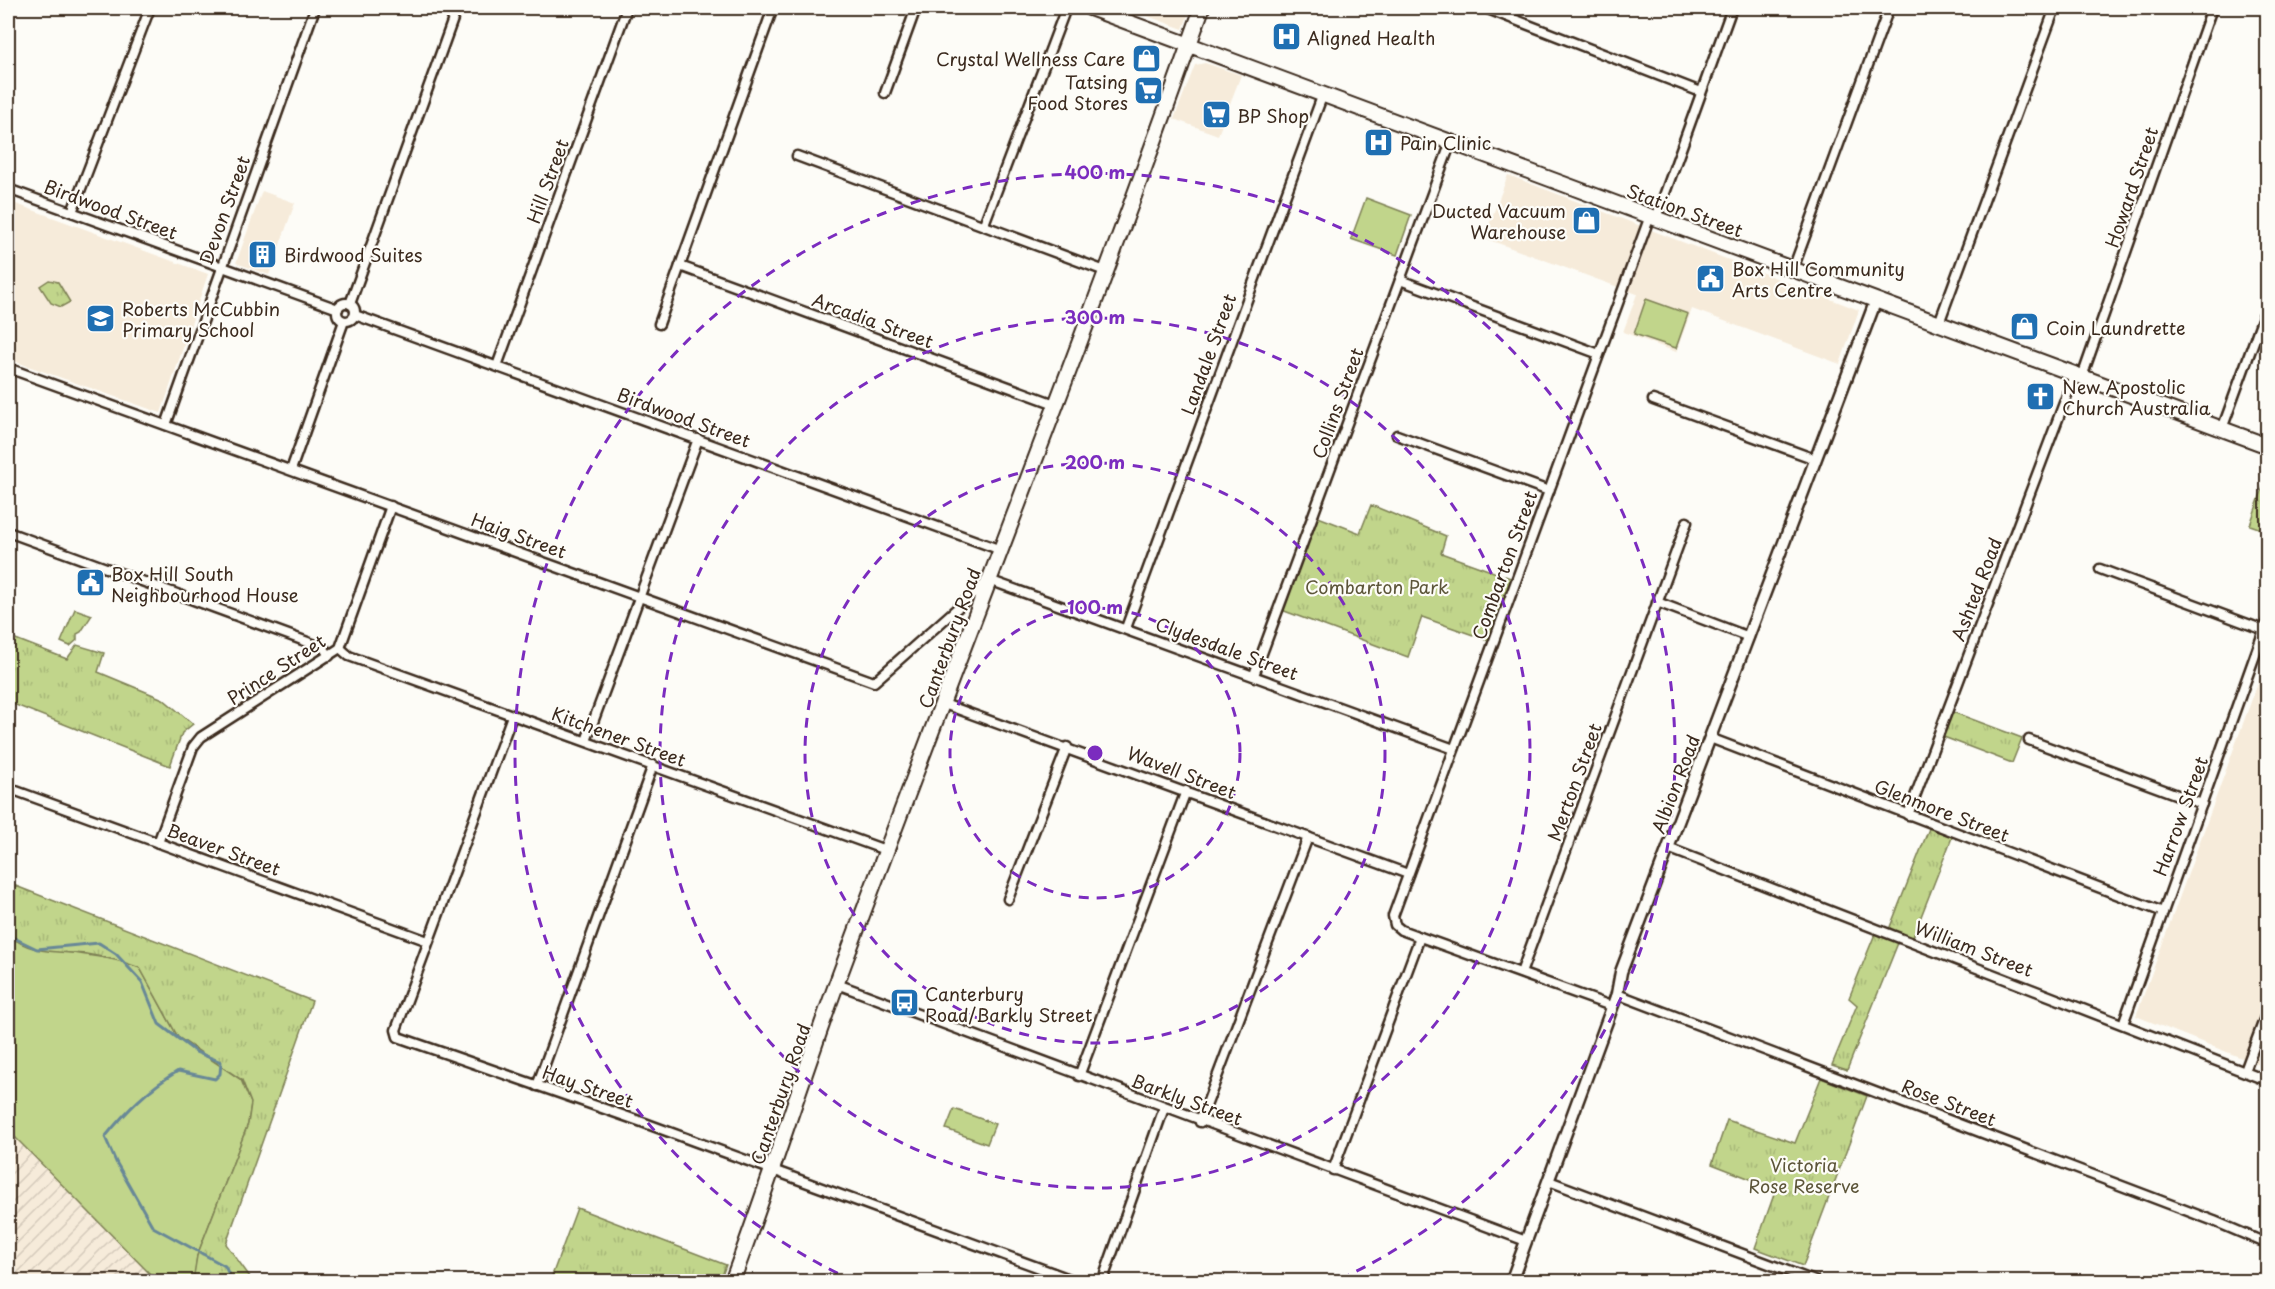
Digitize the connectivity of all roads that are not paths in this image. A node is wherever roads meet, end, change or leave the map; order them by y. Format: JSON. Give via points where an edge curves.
{"nodes":[{"id":1,"x":150,"y":8,"type":"edge"},
{"id":2,"x":315,"y":8,"type":"edge"},
{"id":3,"x":457,"y":8,"type":"edge"},
{"id":4,"x":627,"y":8,"type":"edge"},
{"id":5,"x":773,"y":8,"type":"edge"},
{"id":6,"x":916,"y":8,"type":"edge"},
{"id":7,"x":1066,"y":8,"type":"edge"},
{"id":8,"x":1090,"y":8,"type":"edge"},
{"id":9,"x":1202,"y":8,"type":"edge"},
{"id":10,"x":1485,"y":8,"type":"edge"},
{"id":11,"x":1732,"y":8,"type":"edge"},
{"id":12,"x":1889,"y":8,"type":"edge"},
{"id":13,"x":2055,"y":8,"type":"edge"},
{"id":14,"x":2212,"y":8,"type":"edge"},
{"id":15,"x":1189,"y":44,"type":"junction"},
{"id":16,"x":1701,"y":92,"type":"junction"},
{"id":17,"x":885,"y":93,"type":"dead end"},
{"id":18,"x":1323,"y":94,"type":"junction"},
{"id":19,"x":1451,"y":142,"type":"junction"},
{"id":20,"x":797,"y":156,"type":"dead end"},
{"id":21,"x":8,"y":189,"type":"edge"},
{"id":22,"x":72,"y":212,"type":"junction"},
{"id":23,"x":1653,"y":217,"type":"junction"},
{"id":24,"x":984,"y":224,"type":"junction"},
{"id":25,"x":680,"y":266,"type":"junction"},
{"id":26,"x":221,"y":267,"type":"junction"},
{"id":27,"x":1793,"y":269,"type":"junction"},
{"id":28,"x":1105,"y":271,"type":"junction"},
{"id":29,"x":1400,"y":280,"type":"junction"},
{"id":30,"x":1876,"y":300,"type":"junction"},
{"id":31,"x":2268,"y":303,"type":"edge"},
{"id":32,"x":350,"y":304,"type":"junction"},
{"id":33,"x":338,"y":309,"type":"junction"},
{"id":34,"x":356,"y":315,"type":"junction"},
{"id":35,"x":344,"y":321,"type":"junction"},
{"id":36,"x":1939,"y":323,"type":"junction"},
{"id":37,"x":659,"y":324,"type":"dead end"},
{"id":38,"x":1599,"y":354,"type":"junction"},
{"id":39,"x":497,"y":366,"type":"junction"},
{"id":40,"x":8,"y":368,"type":"edge"},
{"id":41,"x":2078,"y":375,"type":"junction"},
{"id":42,"x":1653,"y":400,"type":"dead end"},
{"id":43,"x":1055,"y":404,"type":"junction"},
{"id":44,"x":166,"y":425,"type":"junction"},
{"id":45,"x":2222,"y":429,"type":"junction"},
{"id":46,"x":1397,"y":435,"type":"dead end"},
{"id":47,"x":698,"y":439,"type":"junction"},
{"id":48,"x":2268,"y":446,"type":"edge"},
{"id":49,"x":1815,"y":459,"type":"junction"},
{"id":50,"x":291,"y":470,"type":"junction"},
{"id":51,"x":1549,"y":491,"type":"junction"},
{"id":52,"x":391,"y":506,"type":"junction"},
{"id":53,"x":1687,"y":522,"type":"dead end"},
{"id":54,"x":8,"y":532,"type":"edge"},
{"id":55,"x":1001,"y":550,"type":"junction"},
{"id":56,"x":2100,"y":569,"type":"dead end"},
{"id":57,"x":989,"y":580,"type":"junction"},
{"id":58,"x":639,"y":597,"type":"junction"},
{"id":59,"x":1658,"y":602,"type":"junction"},
{"id":60,"x":2268,"y":619,"type":"edge"},
{"id":61,"x":1126,"y":628,"type":"junction"},
{"id":62,"x":2264,"y":630,"type":"junction"},
{"id":63,"x":1749,"y":637,"type":"junction"},
{"id":64,"x":340,"y":648,"type":"junction"},
{"id":65,"x":329,"y":656,"type":"junction"},
{"id":66,"x":1254,"y":675,"type":"junction"},
{"id":67,"x":944,"y":704,"type":"junction"},
{"id":68,"x":512,"y":716,"type":"junction"},
{"id":69,"x":1710,"y":738,"type":"junction"},
{"id":70,"x":2029,"y":740,"type":"dead end"},
{"id":71,"x":586,"y":741,"type":"junction"},
{"id":72,"x":1067,"y":747,"type":"junction"},
{"id":73,"x":1454,"y":749,"type":"junction"},
{"id":74,"x":652,"y":765,"type":"junction"},
{"id":75,"x":8,"y":788,"type":"edge"},
{"id":76,"x":1186,"y":791,"type":"junction"},
{"id":77,"x":2202,"y":804,"type":"junction"},
{"id":78,"x":1908,"y":815,"type":"junction"},
{"id":79,"x":1308,"y":837,"type":"junction"},
{"id":80,"x":158,"y":843,"type":"junction"},
{"id":81,"x":1668,"y":848,"type":"junction"},
{"id":82,"x":888,"y":851,"type":"junction"},
{"id":83,"x":1408,"y":874,"type":"junction"},
{"id":84,"x":1008,"y":899,"type":"dead end"},
{"id":85,"x":2163,"y":912,"type":"junction"},
{"id":86,"x":1420,"y":937,"type":"junction"},
{"id":87,"x":429,"y":941,"type":"junction"},
{"id":88,"x":1521,"y":973,"type":"junction"},
{"id":89,"x":837,"y":984,"type":"junction"},
{"id":90,"x":1617,"y":994,"type":"junction"},
{"id":91,"x":1611,"y":1006,"type":"junction"},
{"id":92,"x":2268,"y":1009,"type":"edge"},
{"id":93,"x":2123,"y":1024,"type":"junction"},
{"id":94,"x":2245,"y":1071,"type":"junction"},
{"id":95,"x":1079,"y":1076,"type":"junction"},
{"id":96,"x":2268,"y":1081,"type":"edge"},
{"id":97,"x":537,"y":1086,"type":"junction"},
{"id":98,"x":1164,"y":1108,"type":"junction"},
{"id":99,"x":1200,"y":1122,"type":"junction"},
{"id":100,"x":773,"y":1170,"type":"junction"},
{"id":101,"x":1333,"y":1170,"type":"junction"},
{"id":102,"x":1549,"y":1181,"type":"junction"},
{"id":103,"x":1526,"y":1241,"type":"junction"},
{"id":104,"x":2268,"y":1244,"type":"edge"},
{"id":105,"x":1052,"y":1277,"type":"edge"},
{"id":106,"x":2268,"y":1277,"type":"edge"},
{"id":107,"x":732,"y":1281,"type":"edge"},
{"id":108,"x":1078,"y":1281,"type":"edge"},
{"id":109,"x":1102,"y":1281,"type":"edge"},
{"id":110,"x":1511,"y":1281,"type":"edge"},
{"id":111,"x":1817,"y":1281,"type":"edge"},
{"id":112,"x":2266,"y":1281,"type":"edge"}],
"edges":[{"from":1,"to":22,"type":"street"},
{"from":2,"to":26,"type":"street","name":"Devon Street"},
{"from":3,"to":32,"type":"street"},
{"from":4,"to":39,"type":"street","name":"Hill Street"},
{"from":5,"to":25,"type":"street"},
{"from":6,"to":17,"type":"street"},
{"from":7,"to":24,"type":"street"},
{"from":8,"to":15,"type":"main road","name":"Station Street"},
{"from":9,"to":15,"type":"main road","name":"Canterbury Road"},
{"from":10,"to":16,"type":"street"},
{"from":11,"to":16,"type":"street","name":"Combarton Street"},
{"from":12,"to":27,"type":"street"},
{"from":13,"to":36,"type":"street"},
{"from":14,"to":41,"type":"street","name":"Howard Street"},
{"from":15,"to":18,"type":"main road","name":"Station Street"},
{"from":15,"to":28,"type":"main road","name":"Canterbury Road"},
{"from":16,"to":23,"type":"street","name":"Combarton Street"},
{"from":18,"to":19,"type":"main road","name":"Station Street"},
{"from":18,"to":61,"type":"street","name":"Landale Street"},
{"from":19,"to":23,"type":"main road","name":"Station Street"},
{"from":19,"to":29,"type":"street","name":"Collins Street"},
{"from":20,"to":24,"type":"street"},
{"from":21,"to":22,"type":"street","name":"Birdwood Street"},
{"from":22,"to":26,"type":"street","name":"Birdwood Street"},
{"from":23,"to":27,"type":"main road","name":"Station Street"},
{"from":23,"to":38,"type":"street","name":"Combarton Street"},
{"from":24,"to":28,"type":"street"},
{"from":25,"to":37,"type":"street"},
{"from":25,"to":43,"type":"street","name":"Arcadia Street"},
{"from":26,"to":33,"type":"street","name":"Birdwood Street"},
{"from":26,"to":44,"type":"street","name":"Devon Street"},
{"from":27,"to":30,"type":"main road","name":"Station Street"},
{"from":28,"to":43,"type":"main road","name":"Canterbury Road"},
{"from":29,"to":38,"type":"street"},
{"from":29,"to":66,"type":"street","name":"Collins Street"},
{"from":30,"to":36,"type":"main road","name":"Station Street"},
{"from":30,"to":49,"type":"street","name":"Albion Road"},
{"from":31,"to":45,"type":"street"},
{"from":32,"to":33,"type":"street","via":[[344,303]]},
{"from":32,"to":34,"type":"street"},
{"from":33,"to":35,"type":"street","via":[[338,316]]},
{"from":34,"to":35,"type":"street"},
{"from":34,"to":39,"type":"street","name":"Birdwood Street"},
{"from":35,"to":50,"type":"street"},
{"from":36,"to":41,"type":"main road","name":"Station Street"},
{"from":38,"to":51,"type":"street","name":"Combarton Street"},
{"from":39,"to":47,"type":"street","name":"Birdwood Street"},
{"from":40,"to":44,"type":"street","name":"Haig Street"},
{"from":41,"to":45,"type":"main road","name":"Station Street"},
{"from":41,"to":78,"type":"street","name":"Ashted Road"},
{"from":42,"to":49,"type":"street"},
{"from":43,"to":55,"type":"main road","name":"Canterbury Road"},
{"from":44,"to":50,"type":"street","name":"Haig Street"},
{"from":45,"to":48,"type":"main road","name":"Station Street"},
{"from":46,"to":51,"type":"street"},
{"from":47,"to":55,"type":"street","name":"Birdwood Street"},
{"from":47,"to":58,"type":"street"},
{"from":49,"to":63,"type":"street","name":"Albion Road"},
{"from":50,"to":52,"type":"street","name":"Haig Street"},
{"from":51,"to":73,"type":"street","name":"Combarton Street"},
{"from":52,"to":58,"type":"street","name":"Haig Street"},
{"from":52,"to":64,"type":"street","name":"Prince Street"},
{"from":53,"to":59,"type":"street","name":"Merton Street"},
{"from":54,"to":65,"type":"street","via":[[324,648]]},
{"from":55,"to":57,"type":"main road","name":"Canterbury Road"},
{"from":56,"to":62,"type":"street"},
{"from":57,"to":58,"type":"street","name":"Haig Street","via":[[874,682]]},
{"from":57,"to":61,"type":"street","name":"Clydesdale Street"},
{"from":57,"to":67,"type":"main road","name":"Canterbury Road"},
{"from":58,"to":71,"type":"street"},
{"from":59,"to":63,"type":"street"},
{"from":59,"to":88,"type":"street","name":"Merton Street"},
{"from":60,"to":62,"type":"street","name":"Harrow Street"},
{"from":61,"to":66,"type":"street","name":"Clydesdale Street"},
{"from":62,"to":77,"type":"street","name":"Harrow Street"},
{"from":63,"to":69,"type":"street","name":"Albion Road"},
{"from":64,"to":65,"type":"street","name":"Prince Street"},
{"from":64,"to":68,"type":"street","name":"Kitchener Street","via":[[349,656]]},
{"from":65,"to":80,"type":"street","name":"Prince Street","via":[[201,737],[193,747]]},
{"from":66,"to":73,"type":"street","name":"Clydesdale Street"},
{"from":67,"to":72,"type":"street","name":"Wavell Street"},
{"from":67,"to":82,"type":"main road","name":"Canterbury Road"},
{"from":68,"to":71,"type":"street","name":"Kitchener Street"},
{"from":68,"to":87,"type":"street"},
{"from":69,"to":78,"type":"street","name":"Glenmore Street"},
{"from":69,"to":81,"type":"street","name":"Albion Road"},
{"from":70,"to":77,"type":"street"},
{"from":71,"to":74,"type":"street","name":"Kitchener Street"},
{"from":72,"to":76,"type":"street","name":"Wavell Street"},
{"from":72,"to":84,"type":"street"},
{"from":73,"to":83,"type":"street","name":"Combarton Street"},
{"from":74,"to":82,"type":"street","name":"Kitchener Street"},
{"from":74,"to":97,"type":"street"},
{"from":75,"to":80,"type":"street","name":"Beaver Street"},
{"from":76,"to":79,"type":"street","name":"Wavell Street"},
{"from":76,"to":95,"type":"street"},
{"from":77,"to":85,"type":"street","name":"Harrow Street"},
{"from":78,"to":85,"type":"street","name":"Glenmore Street"},
{"from":79,"to":83,"type":"street","name":"Wavell Street"},
{"from":79,"to":99,"type":"street"},
{"from":80,"to":87,"type":"street","name":"Beaver Street"},
{"from":81,"to":90,"type":"street","name":"Albion Road"},
{"from":81,"to":93,"type":"street","name":"William Street"},
{"from":82,"to":89,"type":"main road","name":"Canterbury Road"},
{"from":83,"to":86,"type":"street","name":"Combarton Street","via":[[1393,916],[1395,925]]},
{"from":85,"to":93,"type":"street","name":"Harrow Street"},
{"from":86,"to":88,"type":"street"},
{"from":86,"to":101,"type":"street"},
{"from":87,"to":97,"type":"street","name":"Hay Street","via":[[396,1030],[398,1037]]},
{"from":88,"to":91,"type":"street"},
{"from":89,"to":95,"type":"street","name":"Barkly Street"},
{"from":89,"to":100,"type":"main road","name":"Canterbury Road"},
{"from":90,"to":91,"type":"street","name":"Albion Road"},
{"from":90,"to":104,"type":"street","name":"Rose Street"},
{"from":91,"to":102,"type":"street","name":"Albion Road"},
{"from":92,"to":94,"type":"street"},
{"from":93,"to":94,"type":"street","name":"William Street"},
{"from":94,"to":96,"type":"street","name":"William Street"},
{"from":95,"to":98,"type":"street","name":"Barkly Street"},
{"from":97,"to":100,"type":"street","name":"Hay Street"},
{"from":98,"to":99,"type":"street","name":"Barkly Street"},
{"from":98,"to":109,"type":"street"},
{"from":99,"to":101,"type":"street","name":"Barkly Street"},
{"from":100,"to":105,"type":"street","name":"Hay Street"},
{"from":100,"to":107,"type":"main road","name":"Canterbury Road"},
{"from":101,"to":103,"type":"street","name":"Barkly Street"},
{"from":102,"to":103,"type":"street","name":"Albion Road"},
{"from":102,"to":111,"type":"street"},
{"from":103,"to":110,"type":"street","name":"Albion Road"},
{"from":105,"to":108,"type":"street","name":"Hay Street"},
{"from":106,"to":112,"type":"street"}]}
